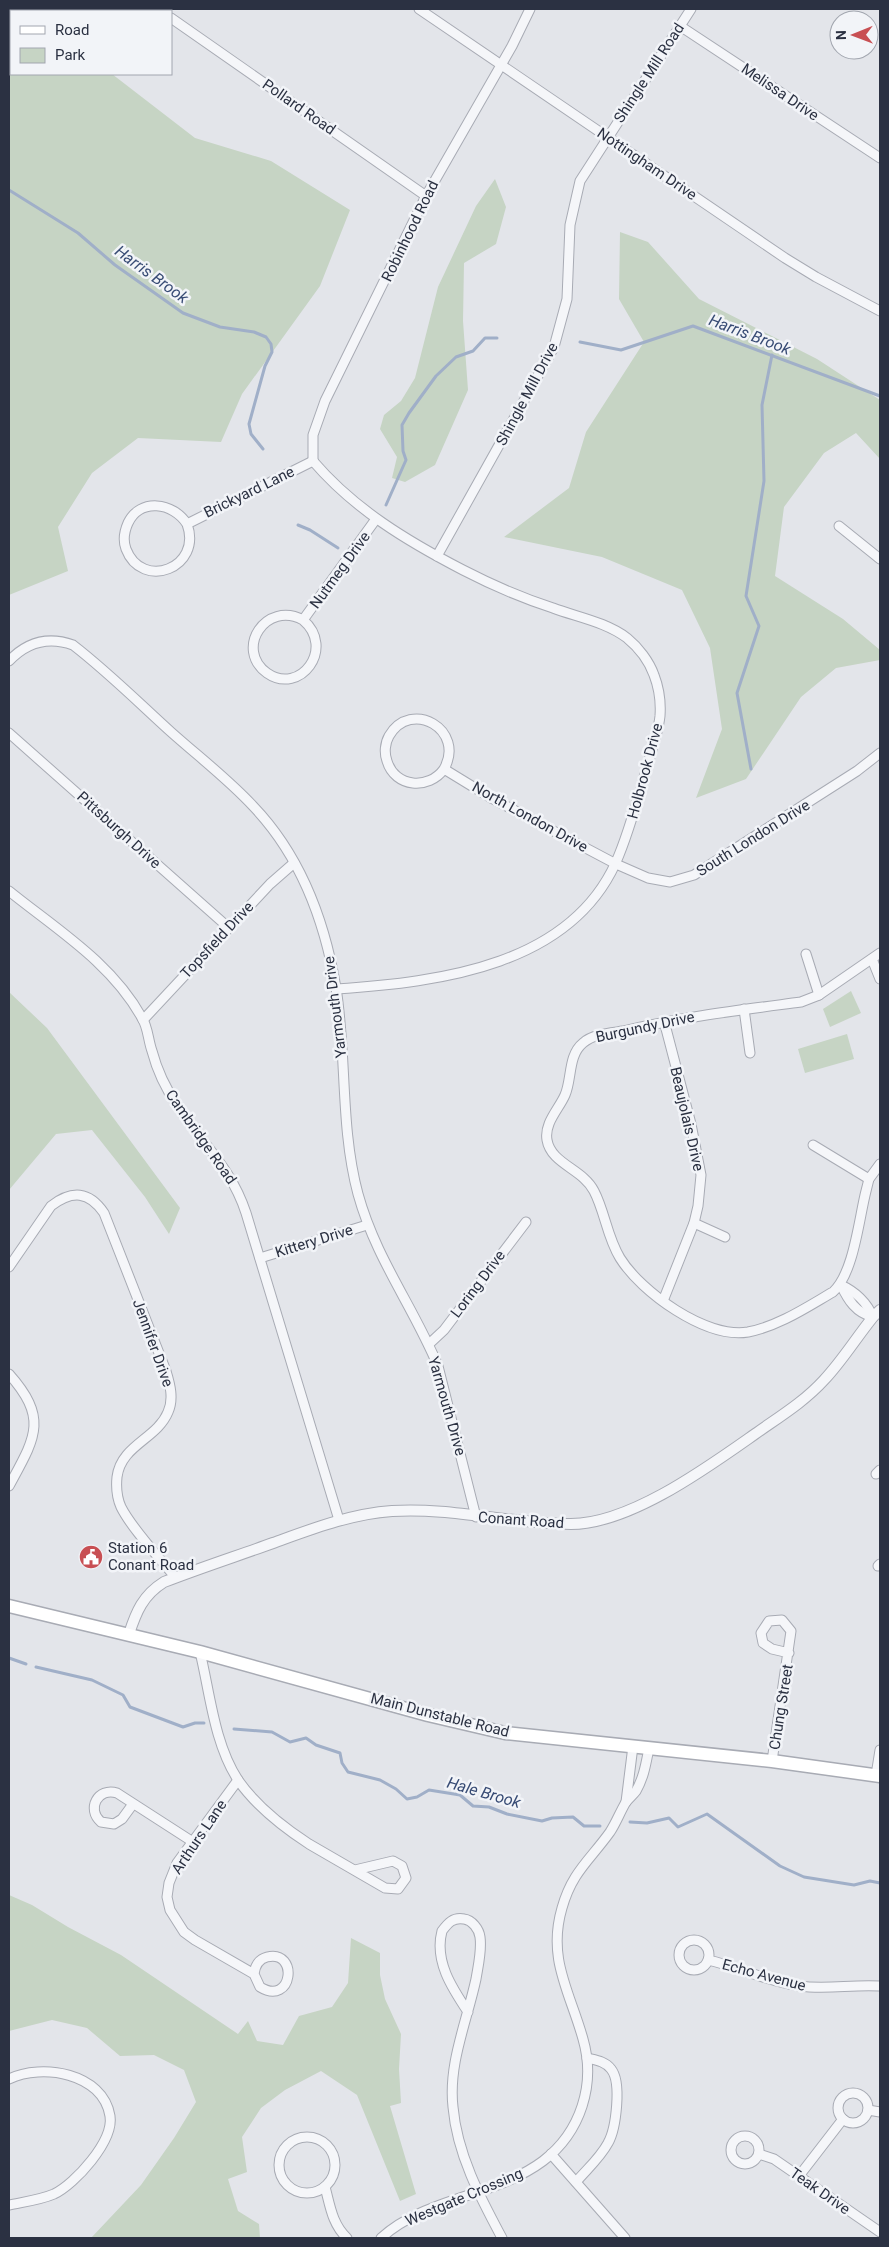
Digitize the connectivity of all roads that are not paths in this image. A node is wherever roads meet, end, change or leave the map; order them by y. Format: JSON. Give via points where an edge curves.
{"nodes":[{"id":1,"x":419,"y":9,"type":"edge"},
{"id":2,"x":530,"y":9,"type":"edge"},
{"id":3,"x":691,"y":9,"type":"edge"},
{"id":4,"x":172,"y":19,"type":"edge"},
{"id":5,"x":680,"y":26,"type":"junction"},
{"id":6,"x":500,"y":65,"type":"junction"},
{"id":7,"x":607,"y":137,"type":"junction"},
{"id":8,"x":880,"y":158,"type":"edge"},
{"id":9,"x":426,"y":196,"type":"junction"},
{"id":10,"x":880,"y":311,"type":"edge"},
{"id":11,"x":312,"y":461,"type":"junction"},
{"id":12,"x":376,"y":519,"type":"junction"},
{"id":13,"x":186,"y":524,"type":"junction"},
{"id":14,"x":839,"y":526,"type":"dead end"},
{"id":15,"x":437,"y":556,"type":"junction"},
{"id":16,"x":880,"y":559,"type":"edge"},
{"id":17,"x":303,"y":620,"type":"junction"},
{"id":18,"x":9,"y":661,"type":"edge"},
{"id":19,"x":9,"y":733,"type":"edge"},
{"id":20,"x":880,"y":753,"type":"edge"},
{"id":21,"x":444,"y":769,"type":"junction"},
{"id":22,"x":294,"y":863,"type":"junction"},
{"id":23,"x":616,"y":864,"type":"junction"},
{"id":24,"x":9,"y":891,"type":"edge"},
{"id":25,"x":229,"y":928,"type":"junction"},
{"id":26,"x":880,"y":953,"type":"edge"},
{"id":27,"x":806,"y":954,"type":"dead end"},
{"id":28,"x":872,"y":959,"type":"junction"},
{"id":29,"x":880,"y":978,"type":"edge"},
{"id":30,"x":336,"y":989,"type":"junction"},
{"id":31,"x":818,"y":995,"type":"junction"},
{"id":32,"x":744,"y":1009,"type":"junction"},
{"id":33,"x":144,"y":1020,"type":"junction"},
{"id":34,"x":664,"y":1021,"type":"junction"},
{"id":35,"x":750,"y":1053,"type":"dead end"},
{"id":36,"x":813,"y":1144,"type":"dead end"},
{"id":37,"x":880,"y":1164,"type":"edge"},
{"id":38,"x":870,"y":1179,"type":"junction"},
{"id":39,"x":526,"y":1222,"type":"dead end"},
{"id":40,"x":694,"y":1223,"type":"junction"},
{"id":41,"x":367,"y":1225,"type":"junction"},
{"id":42,"x":725,"y":1237,"type":"dead end"},
{"id":43,"x":260,"y":1258,"type":"junction"},
{"id":44,"x":9,"y":1267,"type":"edge"},
{"id":45,"x":841,"y":1285,"type":"junction"},
{"id":46,"x":663,"y":1301,"type":"junction"},
{"id":47,"x":877,"y":1315,"type":"edge"},
{"id":48,"x":429,"y":1344,"type":"junction"},
{"id":49,"x":9,"y":1374,"type":"edge"},
{"id":50,"x":9,"y":1486,"type":"edge"},
{"id":51,"x":476,"y":1517,"type":"junction"},
{"id":52,"x":340,"y":1520,"type":"junction"},
{"id":53,"x":175,"y":1577,"type":"junction"},
{"id":54,"x":9,"y":1606,"type":"edge"},
{"id":55,"x":129,"y":1634,"type":"junction"},
{"id":56,"x":200,"y":1652,"type":"junction"},
{"id":57,"x":789,"y":1653,"type":"dead end"},
{"id":58,"x":633,"y":1746,"type":"junction"},
{"id":59,"x":649,"y":1748,"type":"junction"},
{"id":60,"x":880,"y":1750,"type":"edge"},
{"id":61,"x":772,"y":1761,"type":"junction"},
{"id":62,"x":878,"y":1776,"type":"edge"},
{"id":63,"x":238,"y":1780,"type":"junction"},
{"id":64,"x":626,"y":1802,"type":"junction"},
{"id":65,"x":134,"y":1804,"type":"junction"},
{"id":66,"x":193,"y":1842,"type":"junction"},
{"id":67,"x":355,"y":1870,"type":"junction"},
{"id":68,"x":708,"y":1960,"type":"dead end"},
{"id":69,"x":254,"y":1974,"type":"dead end"},
{"id":70,"x":880,"y":1986,"type":"edge"},
{"id":71,"x":468,"y":2012,"type":"junction"},
{"id":72,"x":587,"y":2058,"type":"junction"},
{"id":73,"x":9,"y":2079,"type":"edge"},
{"id":74,"x":868,"y":2110,"type":"junction"},
{"id":75,"x":880,"y":2112,"type":"edge"},
{"id":76,"x":843,"y":2119,"type":"junction"},
{"id":77,"x":551,"y":2154,"type":"junction"},
{"id":78,"x":759,"y":2154,"type":"dead end"},
{"id":79,"x":799,"y":2176,"type":"junction"},
{"id":80,"x":576,"y":2182,"type":"junction"},
{"id":81,"x":325,"y":2187,"type":"junction"},
{"id":82,"x":478,"y":2192,"type":"junction"},
{"id":83,"x":9,"y":2204,"type":"edge"},
{"id":84,"x":880,"y":2232,"type":"edge"},
{"id":85,"x":347,"y":2238,"type":"edge"},
{"id":86,"x":380,"y":2238,"type":"edge"},
{"id":87,"x":502,"y":2238,"type":"edge"},
{"id":88,"x":625,"y":2238,"type":"edge"}],
"edges":[{"from":1,"to":6,"type":"street","name":"Nottingham Drive"},
{"from":2,"to":6,"type":"street","name":"Robinhood Road"},
{"from":3,"to":5,"type":"street","name":"Shingle Mill Road"},
{"from":4,"to":9,"type":"street","name":"Pollard Road"},
{"from":5,"to":7,"type":"street","name":"Shingle Mill Road"},
{"from":5,"to":8,"type":"street","name":"Melissa Drive"},
{"from":6,"to":7,"type":"street","name":"Nottingham Drive"},
{"from":6,"to":9,"type":"street","name":"Robinhood Road"},
{"from":7,"to":10,"type":"street","name":"Nottingham Drive","via":[[786,258]]},
{"from":7,"to":15,"type":"street","name":"Shingle Mill Drive","via":[[584,174],[575,196],[570,225],[567,299],[554,347]]},
{"from":9,"to":11,"type":"street","name":"Robinhood Road","via":[[324,402],[313,435]]},
{"from":11,"to":12,"type":"street","name":"Holbrook Drive"},
{"from":11,"to":13,"type":"street","name":"Brickyard Lane"},
{"from":12,"to":15,"type":"street","name":"Holbrook Drive"},
{"from":12,"to":17,"type":"street","name":"Nutmeg Drive"},
{"from":13,"to":13,"type":"street","name":"Brickyard Lane","via":[[167,507],[157,505],[142,509],[133,516],[126,529],[124,540],[129,555],[136,564],[151,571],[173,567],[188,551],[190,540]]},
{"from":14,"to":16,"type":"street"},
{"from":15,"to":23,"type":"street","name":"Holbrook Drive","via":[[509,591],[613,629],[643,654],[654,673],[660,695],[660,717],[636,806]]},
{"from":17,"to":17,"type":"street","name":"Nutmeg Drive","via":[[316,637],[313,663],[302,674],[292,678],[281,678],[267,672],[254,651],[258,630],[278,616],[294,616]]},
{"from":18,"to":22,"type":"street","name":"Yarmouth Drive","via":[[22,649],[41,641],[73,645],[243,795],[270,826]]},
{"from":19,"to":25,"type":"street","name":"Pittsburgh Drive"},
{"from":20,"to":23,"type":"street","name":"South London Drive","via":[[843,781],[694,875],[679,881],[662,882]]},
{"from":21,"to":21,"type":"street","via":[[432,780],[421,784],[400,779],[385,756],[390,734],[397,726],[411,720],[421,719],[435,724],[449,745]]},
{"from":21,"to":23,"type":"street","name":"North London Drive","via":[[493,799]]},
{"from":22,"to":25,"type":"street","name":"Topsfield Drive"},
{"from":22,"to":30,"type":"street","name":"Yarmouth Drive","via":[[324,932]]},
{"from":23,"to":30,"type":"street","name":"Holbrook Drive","via":[[600,892],[581,914],[547,938],[507,959],[464,972]]},
{"from":24,"to":33,"type":"street","name":"Cambridge Road","via":[[105,969]]},
{"from":25,"to":33,"type":"street","name":"Topsfield Drive"},
{"from":26,"to":28,"type":"street","name":"Burgundy Drive"},
{"from":27,"to":31,"type":"street"},
{"from":28,"to":29,"type":"street"},
{"from":28,"to":31,"type":"street","name":"Burgundy Drive"},
{"from":30,"to":41,"type":"street","name":"Yarmouth Drive","via":[[348,1134]]},
{"from":31,"to":32,"type":"street","name":"Burgundy Drive","via":[[801,1002]]},
{"from":32,"to":34,"type":"street","name":"Burgundy Drive"},
{"from":32,"to":35,"type":"street"},
{"from":33,"to":43,"type":"street","name":"Cambridge Road","via":[[156,1065],[167,1090],[236,1185]]},
{"from":34,"to":40,"type":"street","name":"Beaujolais Drive","via":[[700,1162],[700,1191]]},
{"from":34,"to":46,"type":"street","name":"Burgundy Drive","via":[[583,1042],[574,1057],[566,1094],[553,1115],[546,1137],[551,1151],[592,1187],[610,1239],[625,1265],[639,1282]]},
{"from":36,"to":38,"type":"street"},
{"from":37,"to":38,"type":"street"},
{"from":38,"to":45,"type":"street","via":[[849,1268]]},
{"from":39,"to":48,"type":"street","name":"Loring Drive","via":[[444,1330]]},
{"from":40,"to":42,"type":"street"},
{"from":40,"to":46,"type":"street","name":"Beaujolais Drive"},
{"from":41,"to":43,"type":"street","name":"Kittery Drive"},
{"from":41,"to":48,"type":"street","name":"Yarmouth Drive","via":[[390,1275]]},
{"from":43,"to":52,"type":"street","name":"Cambridge Road"},
{"from":44,"to":53,"type":"street","name":"Jennifer Drive","via":[[58,1200],[74,1194],[91,1198],[104,1213],[166,1371],[171,1393],[168,1413],[162,1422],[130,1450],[120,1466],[117,1495],[127,1517]]},
{"from":45,"to":46,"type":"street","name":"Burgundy Drive","via":[[787,1317],[747,1332],[713,1328]]},
{"from":45,"to":47,"type":"street","via":[[854,1291]]},
{"from":47,"to":51,"type":"street","name":"Conant Road","via":[[824,1380],[799,1404],[716,1462],[658,1496],[627,1510],[583,1523]]},
{"from":48,"to":51,"type":"street","name":"Yarmouth Drive","via":[[444,1387]]},
{"from":49,"to":50,"type":"street","via":[[26,1394],[34,1412],[29,1446]]},
{"from":51,"to":52,"type":"street","name":"Conant Road","via":[[391,1511]]},
{"from":52,"to":53,"type":"street","name":"Conant Road"},
{"from":53,"to":55,"type":"street","name":"Conant Road","via":[[146,1596]]},
{"from":54,"to":55,"type":"main road","name":"Main Dunstable Road"},
{"from":55,"to":56,"type":"main road","name":"Main Dunstable Road"},
{"from":56,"to":58,"type":"main road","name":"Main Dunstable Road","via":[[470,1726],[539,1737]]},
{"from":56,"to":63,"type":"street","via":[[223,1745]]},
{"from":57,"to":61,"type":"street","name":"Chung Street"},
{"from":58,"to":59,"type":"main road","name":"Main Dunstable Road"},
{"from":58,"to":64,"type":"street","name":"Westgate Crossing"},
{"from":59,"to":61,"type":"main road","name":"Main Dunstable Road"},
{"from":59,"to":64,"type":"street","name":"Westgate Crossing","via":[[640,1783]]},
{"from":60,"to":62,"type":"street"},
{"from":61,"to":62,"type":"main road","name":"Main Dunstable Road"},
{"from":63,"to":66,"type":"street","name":"Arthurs Lane"},
{"from":63,"to":67,"type":"street","via":[[290,1831]]},
{"from":64,"to":72,"type":"street","name":"Westgate Crossing","via":[[609,1833],[577,1873],[559,1922],[558,1963]]},
{"from":65,"to":65,"type":"street","via":[[117,1793],[108,1792],[96,1798],[94,1811],[101,1822],[114,1824]]},
{"from":65,"to":66,"type":"street"},
{"from":66,"to":69,"type":"street","name":"Arthurs Lane","via":[[177,1863],[168,1883],[170,1910],[184,1932]]},
{"from":67,"to":67,"type":"street","via":[[389,1890],[402,1886],[406,1878],[402,1866],[394,1861]]},
{"from":68,"to":70,"type":"street","name":"Echo Avenue","via":[[798,1986]]},
{"from":71,"to":71,"type":"street","via":[[448,1981],[440,1949],[442,1931],[452,1920],[460,1918],[473,1923],[480,1937],[478,1966]]},
{"from":71,"to":82,"type":"street","via":[[455,2064],[452,2106],[464,2158]]},
{"from":72,"to":77,"type":"street","name":"Westgate Crossing","via":[[587,2084],[579,2116]]},
{"from":72,"to":80,"type":"street","via":[[601,2061],[615,2075],[616,2115],[608,2143]]},
{"from":73,"to":83,"type":"street","via":[[41,2071],[75,2077],[102,2096],[110,2126],[95,2156],[65,2188],[46,2197]]},
{"from":74,"to":75,"type":"street"},
{"from":74,"to":76,"type":"street","via":[[858,2122]]},
{"from":74,"to":76,"type":"street","via":[[862,2096],[847,2094],[838,2105]]},
{"from":76,"to":79,"type":"street"},
{"from":77,"to":80,"type":"street"},
{"from":77,"to":82,"type":"street","name":"Westgate Crossing","via":[[522,2174]]},
{"from":78,"to":79,"type":"street","name":"Teak Drive","via":[[769,2156]]},
{"from":79,"to":84,"type":"street","name":"Teak Drive"},
{"from":80,"to":88,"type":"street"},
{"from":81,"to":81,"type":"street","via":[[335,2169],[328,2147],[312,2138],[302,2137],[290,2143],[279,2162],[285,2183],[305,2193]]},
{"from":81,"to":85,"type":"street","via":[[334,2220]]},
{"from":82,"to":86,"type":"street","name":"Westgate Crossing","via":[[406,2220]]},
{"from":82,"to":87,"type":"street"}]}
